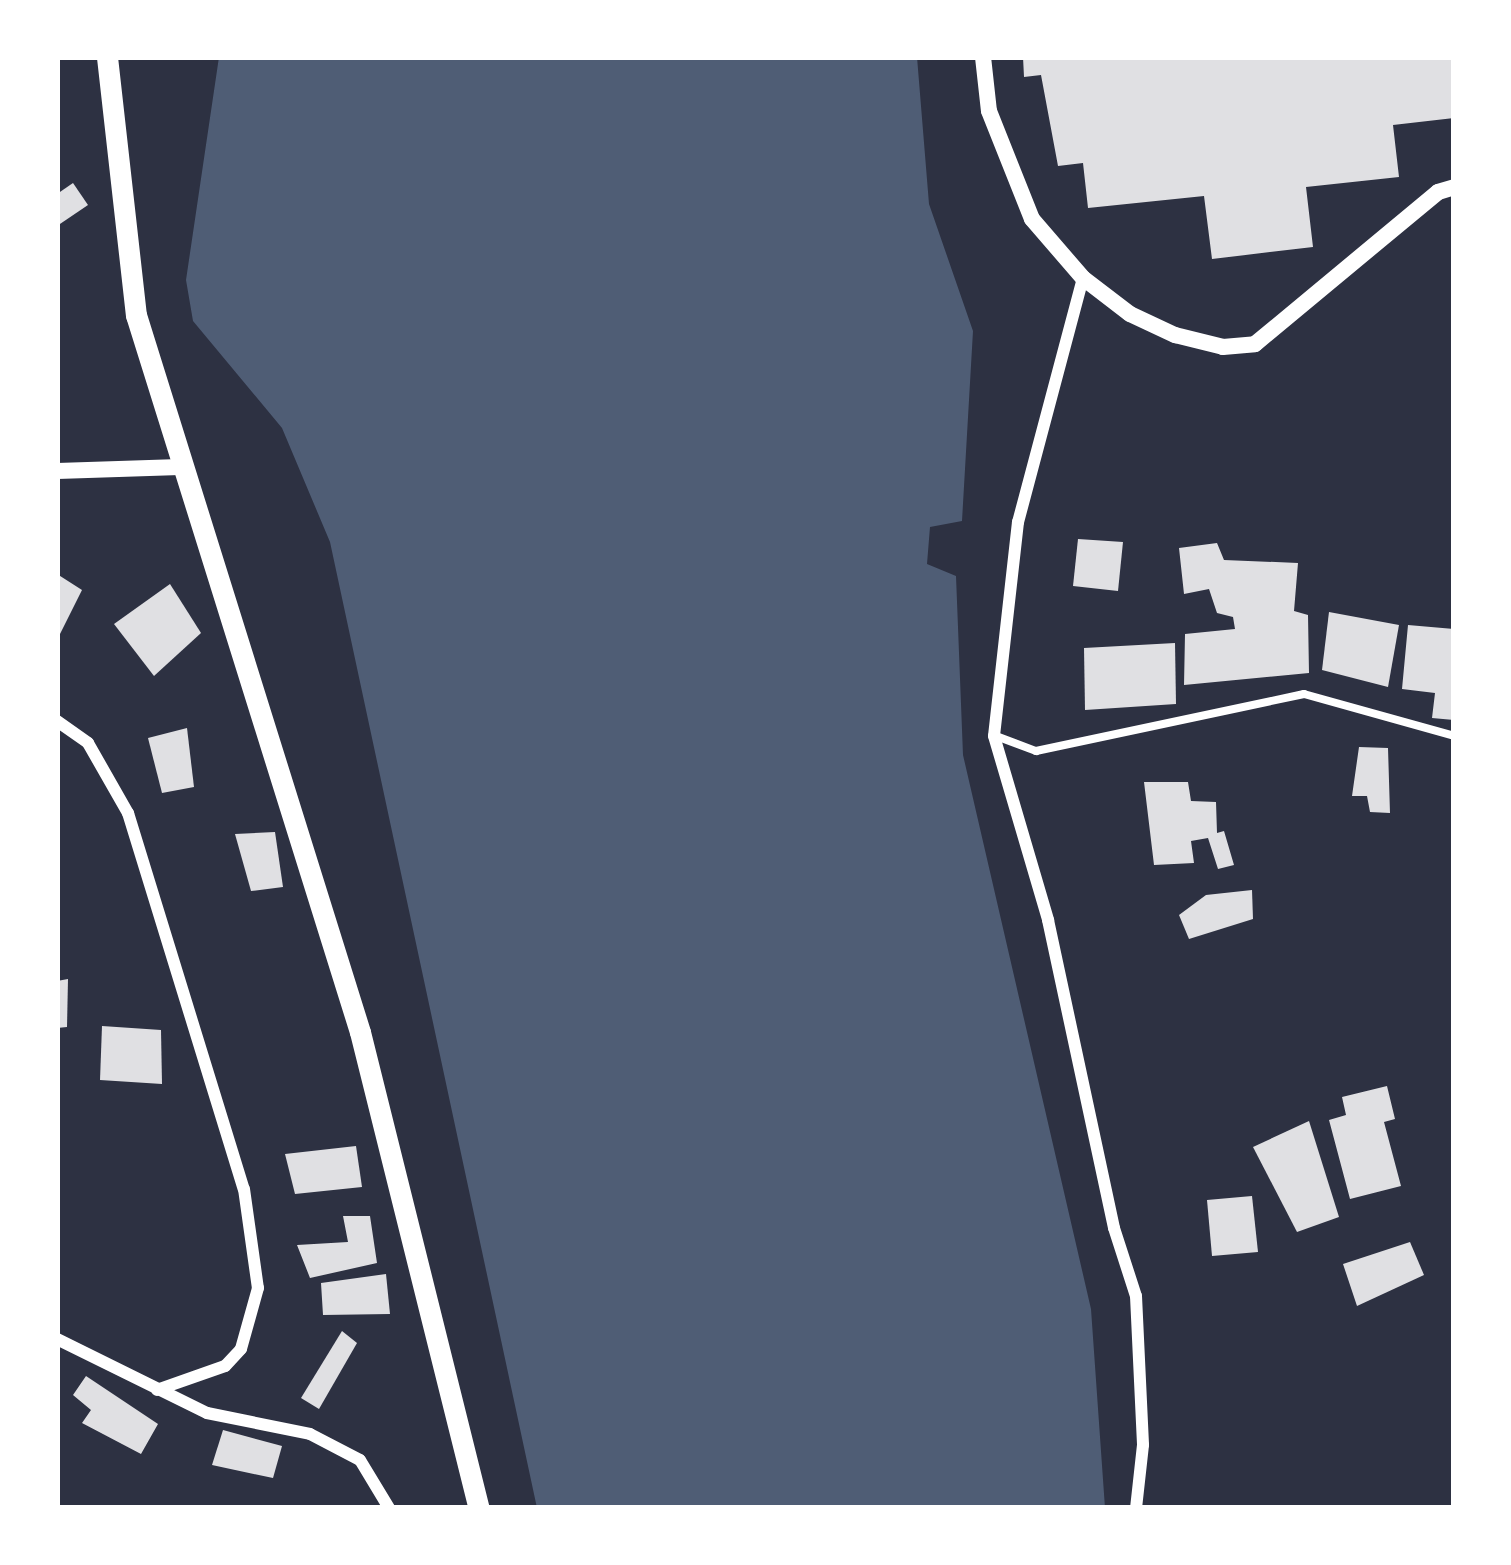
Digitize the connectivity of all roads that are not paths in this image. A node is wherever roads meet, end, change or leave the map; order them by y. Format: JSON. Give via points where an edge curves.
{"nodes":[{"id":1,"x":106,"y":57,"type":"edge"},
{"id":2,"x":983,"y":57,"type":"edge"},
{"id":3,"x":1454,"y":187,"type":"edge"},
{"id":4,"x":1084,"y":278,"type":"junction"},
{"id":5,"x":180,"y":467,"type":"junction"},
{"id":6,"x":57,"y":471,"type":"edge"},
{"id":7,"x":57,"y":721,"type":"edge"},
{"id":8,"x":994,"y":736,"type":"junction"},
{"id":9,"x":1454,"y":736,"type":"edge"},
{"id":10,"x":57,"y":1339,"type":"edge"},
{"id":11,"x":157,"y":1390,"type":"junction"},
{"id":12,"x":389,"y":1508,"type":"edge"},
{"id":13,"x":479,"y":1508,"type":"edge"},
{"id":14,"x":1136,"y":1508,"type":"edge"}],
"edges":[{"from":1,"to":5,"type":"main road","via":[[136,315]]},
{"from":2,"to":4,"type":"street","via":[[989,111],[1032,220]]},
{"from":3,"to":4,"type":"street","via":[[1255,344],[1174,335]]},
{"from":4,"to":8,"type":"street","via":[[1018,522]]},
{"from":5,"to":6,"type":"street"},
{"from":5,"to":13,"type":"main road","via":[[360,1032]]},
{"from":7,"to":11,"type":"street","via":[[88,743],[128,813],[244,1189],[258,1288],[241,1348],[225,1366]]},
{"from":8,"to":9,"type":"lane","via":[[1036,751],[1304,694]]},
{"from":8,"to":14,"type":"street","via":[[1048,920],[1136,1296],[1143,1445]]},
{"from":10,"to":11,"type":"street"},
{"from":11,"to":12,"type":"street","via":[[207,1413],[310,1433],[360,1460]]}]}
